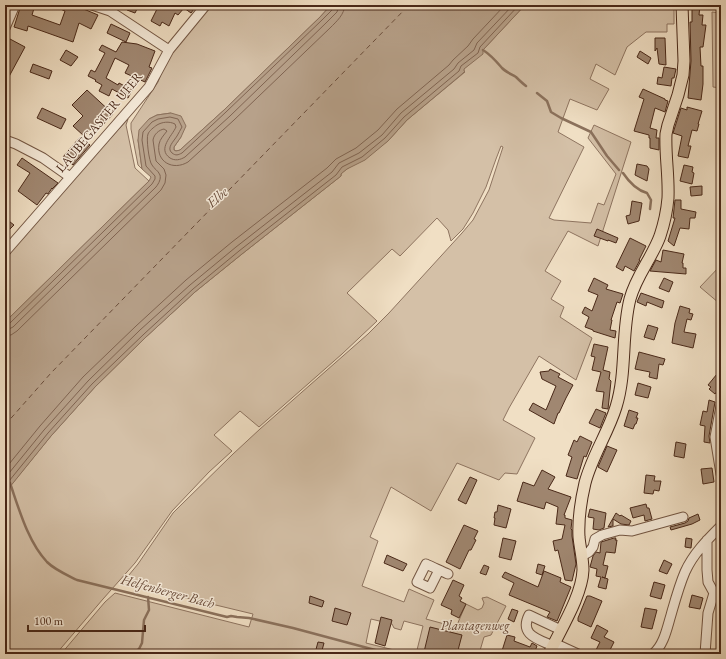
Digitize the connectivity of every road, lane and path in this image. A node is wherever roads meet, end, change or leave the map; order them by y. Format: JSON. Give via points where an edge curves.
{"nodes":[{"id":1,"x":15,"y":5,"type":"edge"},
{"id":2,"x":92,"y":5,"type":"edge"},
{"id":3,"x":206,"y":5,"type":"edge"},
{"id":4,"x":682,"y":5,"type":"edge"},
{"id":5,"x":5,"y":28,"type":"edge"},
{"id":6,"x":169,"y":50,"type":"junction"},
{"id":7,"x":5,"y":140,"type":"edge"},
{"id":8,"x":70,"y":177,"type":"junction"},
{"id":9,"x":5,"y":252,"type":"edge"},
{"id":10,"x":721,"y":406,"type":"edge"},
{"id":11,"x":721,"y":474,"type":"edge"},
{"id":12,"x":683,"y":517,"type":"dead end"},
{"id":13,"x":721,"y":526,"type":"edge"},
{"id":14,"x":706,"y":540,"type":"junction"},
{"id":15,"x":582,"y":556,"type":"junction"},
{"id":16,"x":439,"y":570,"type":"dead end"},
{"id":17,"x":448,"y":574,"type":"dead end"},
{"id":18,"x":561,"y":630,"type":"junction"},
{"id":19,"x":552,"y":648,"type":"edge"},
{"id":20,"x":578,"y":654,"type":"edge"},
{"id":21,"x":653,"y":654,"type":"edge"},
{"id":22,"x":705,"y":654,"type":"edge"}],
"edges":[{"from":1,"to":5,"type":"street"},
{"from":2,"to":6,"type":"street","via":[[110,12]]},
{"from":3,"to":6,"type":"street","name":"LAUBEGASTER UFER"},
{"from":4,"to":15,"type":"main road","via":[[683,76],[666,134],[666,214],[660,237],[630,300],[620,395],[588,472],[583,492],[579,522]]},
{"from":6,"to":8,"type":"street","name":"LAUBEGASTER UFER","via":[[149,87]]},
{"from":7,"to":8,"type":"street","via":[[43,158]]},
{"from":8,"to":9,"type":"street","name":"LAUBEGASTER UFER"},
{"from":10,"to":11,"type":"street","via":[[715,437]]},
{"from":12,"to":15,"type":"street","via":[[632,531],[620,530],[602,535],[595,539],[589,552]]},
{"from":13,"to":14,"type":"street"},
{"from":14,"to":21,"type":"street","via":[[686,571],[663,639]]},
{"from":14,"to":22,"type":"street","via":[[708,582],[714,593],[708,613]]},
{"from":15,"to":18,"type":"main road","via":[[580,585]]},
{"from":16,"to":17,"type":"street"},
{"from":18,"to":19,"type":"main road"},
{"from":18,"to":19,"type":"street","via":[[529,615],[527,630]]},
{"from":19,"to":20,"type":"street"}]}
